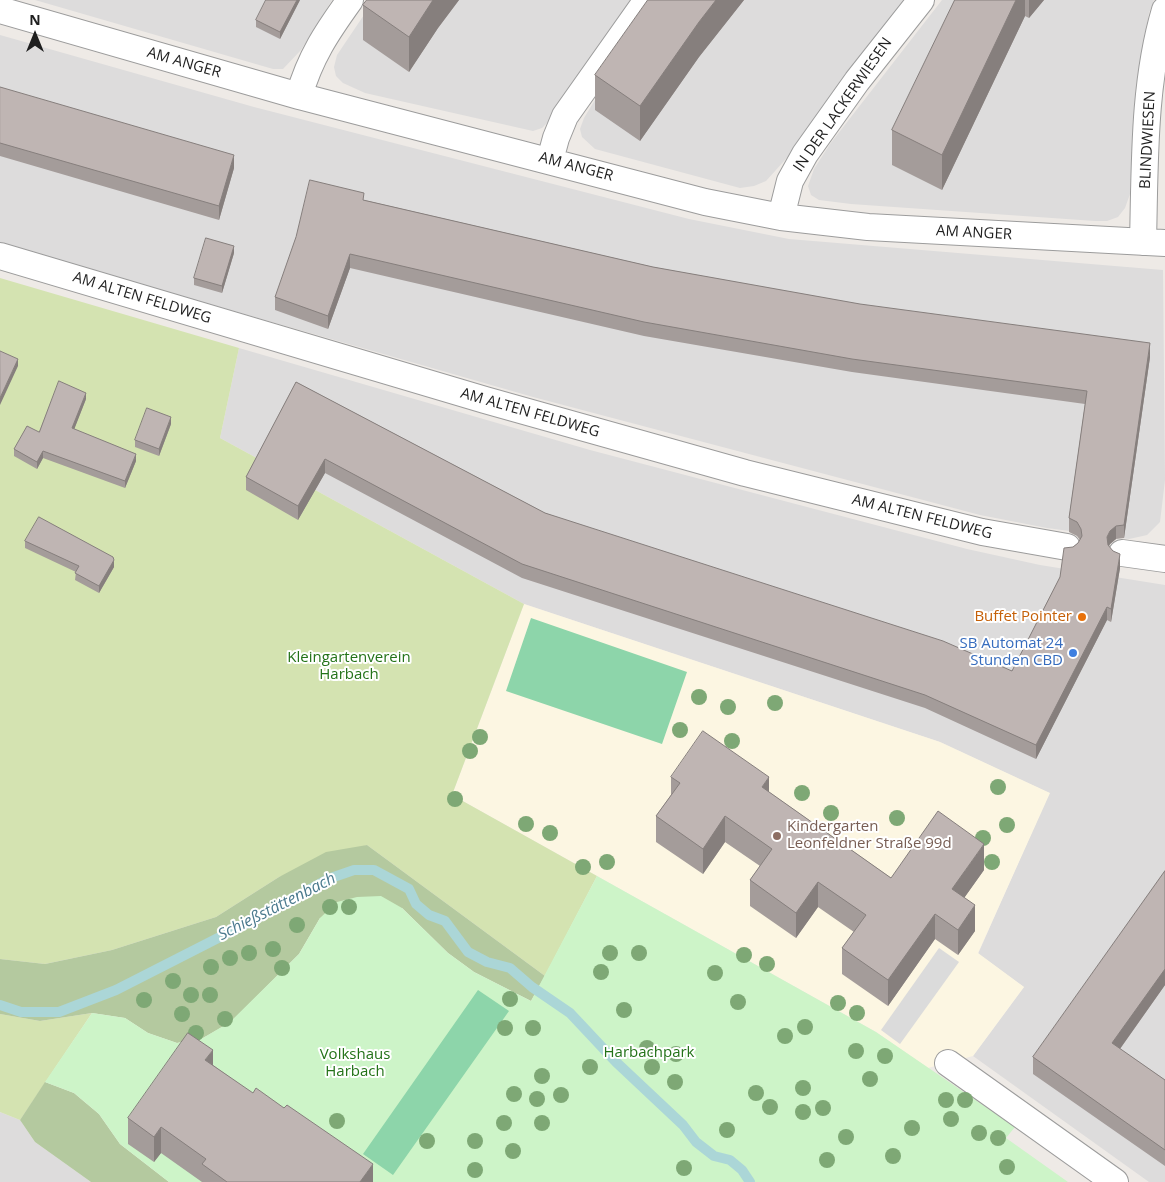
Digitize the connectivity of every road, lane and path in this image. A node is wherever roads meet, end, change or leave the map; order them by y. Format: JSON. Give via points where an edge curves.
{"nodes":[{"id":1,"x":350,"y":0,"type":"edge"},
{"id":2,"x":647,"y":0,"type":"edge"},
{"id":3,"x":921,"y":0,"type":"edge"},
{"id":4,"x":0,"y":10,"type":"edge"},
{"id":5,"x":1165,"y":10,"type":"edge"},
{"id":6,"x":299,"y":96,"type":"junction"},
{"id":7,"x":550,"y":160,"type":"junction"},
{"id":8,"x":781,"y":217,"type":"junction"},
{"id":9,"x":1154,"y":242,"type":"edge"},
{"id":10,"x":0,"y":256,"type":"edge"},
{"id":11,"x":1066,"y":547,"type":"edge"},
{"id":12,"x":1122,"y":553,"type":"edge"},
{"id":13,"x":1165,"y":559,"type":"edge"},
{"id":14,"x":948,"y":1063,"type":"dead end"},
{"id":15,"x":1115,"y":1182,"type":"edge"}],
"edges":[{"from":1,"to":6,"type":"street","via":[[319,44]]},
{"from":2,"to":7,"type":"street","via":[[566,116]]},
{"from":3,"to":8,"type":"street","name":"IN DER LACKERWIESEN","via":[[805,154],[790,180]]},
{"from":4,"to":6,"type":"street","name":"AM ANGER"},
{"from":5,"to":9,"type":"street","name":"BLINDWIESEN","via":[[1151,78]]},
{"from":6,"to":7,"type":"street","name":"AM ANGER"},
{"from":7,"to":8,"type":"street","name":"AM ANGER","via":[[705,202]]},
{"from":8,"to":9,"type":"street","name":"AM ANGER","via":[[868,226]]},
{"from":10,"to":11,"type":"street","name":"AM ALTEN FELDWEG","via":[[485,400],[745,473],[982,532]]},
{"from":12,"to":13,"type":"street"},
{"from":14,"to":15,"type":"street"}]}
